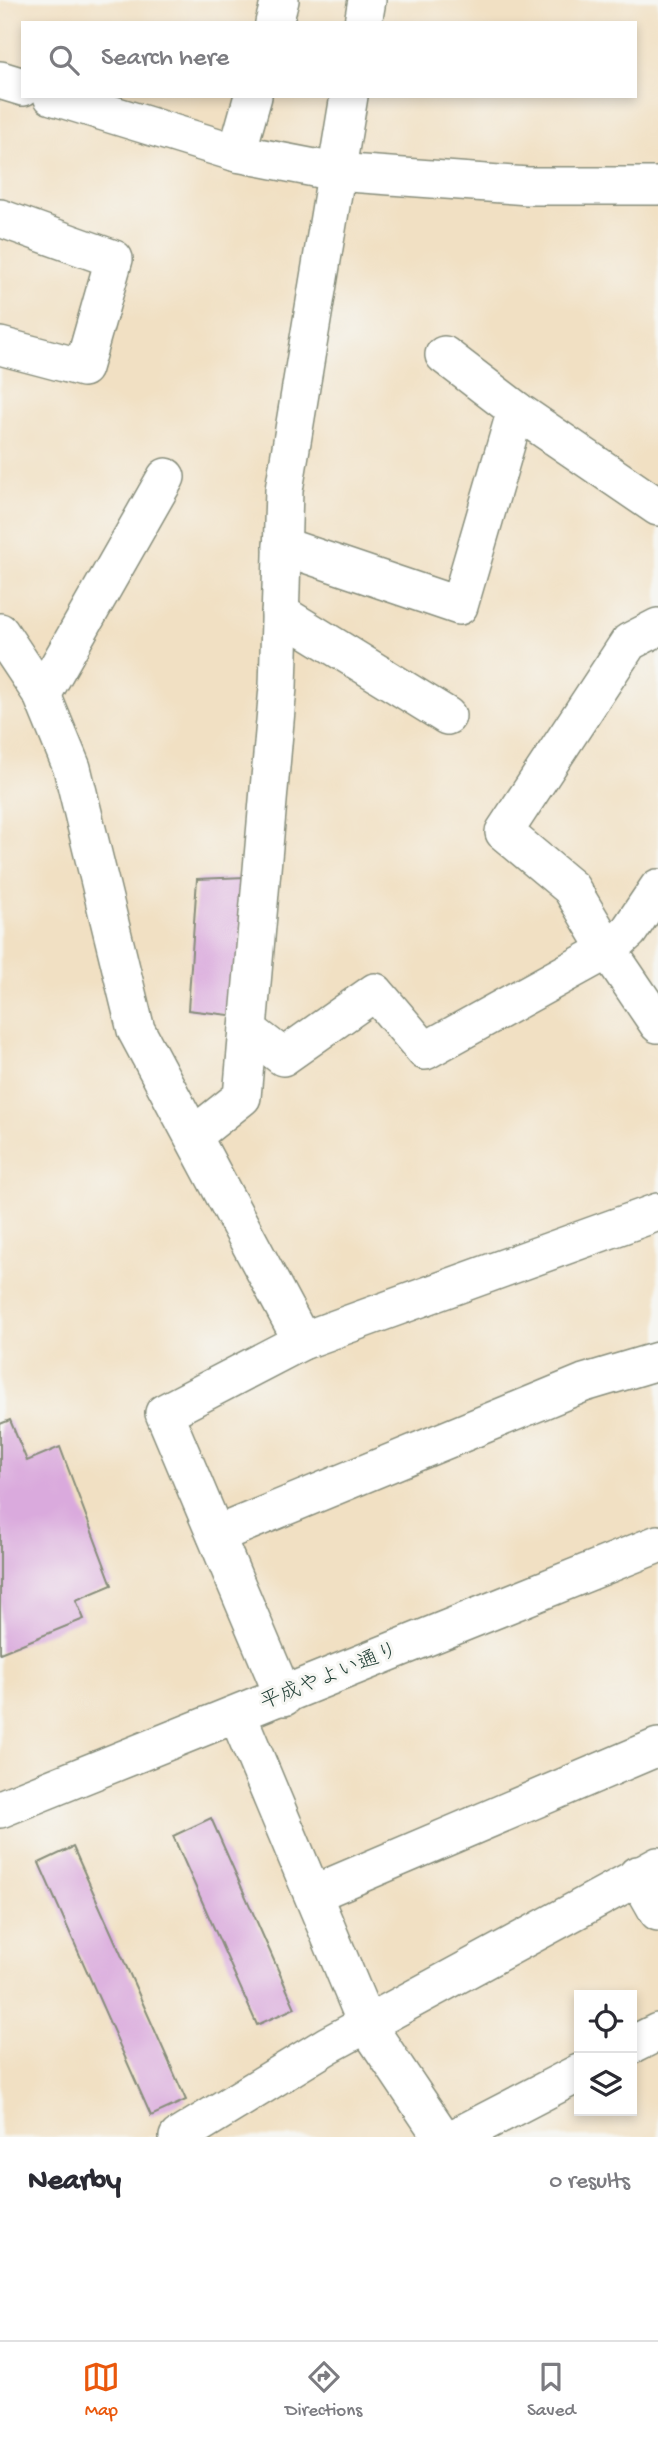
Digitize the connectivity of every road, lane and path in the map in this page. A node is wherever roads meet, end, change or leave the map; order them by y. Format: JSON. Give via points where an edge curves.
{"nodes":[{"id":1,"x":280,"y":0,"type":"edge"},
{"id":2,"x":367,"y":0,"type":"edge"},
{"id":3,"x":275,"y":21,"type":"edge"},
{"id":4,"x":363,"y":21,"type":"edge"},
{"id":5,"x":0,"y":80,"type":"edge"},
{"id":6,"x":21,"y":86,"type":"edge"},
{"id":7,"x":58,"y":98,"type":"edge"},
{"id":8,"x":252,"y":98,"type":"edge"},
{"id":9,"x":349,"y":98,"type":"edge"},
{"id":10,"x":237,"y":153,"type":"junction"},
{"id":11,"x":335,"y":172,"type":"junction"},
{"id":12,"x":658,"y":186,"type":"edge"},
{"id":13,"x":0,"y":218,"type":"edge"},
{"id":14,"x":0,"y":346,"type":"edge"},
{"id":15,"x":444,"y":355,"type":"dead end"},
{"id":16,"x":516,"y":411,"type":"junction"},
{"id":17,"x":166,"y":477,"type":"dead end"},
{"id":18,"x":658,"y":508,"type":"edge"},
{"id":19,"x":282,"y":546,"type":"junction"},
{"id":20,"x":280,"y":613,"type":"junction"},
{"id":21,"x":658,"y":627,"type":"edge"},
{"id":22,"x":0,"y":632,"type":"edge"},
{"id":23,"x":42,"y":695,"type":"junction"},
{"id":24,"x":447,"y":716,"type":"dead end"},
{"id":25,"x":658,"y":888,"type":"edge"},
{"id":26,"x":608,"y":950,"type":"junction"},
{"id":27,"x":658,"y":1024,"type":"edge"},
{"id":28,"x":248,"y":1030,"type":"junction"},
{"id":29,"x":193,"y":1136,"type":"junction"},
{"id":30,"x":658,"y":1212,"type":"edge"},
{"id":31,"x":302,"y":1341,"type":"junction"},
{"id":32,"x":658,"y":1361,"type":"edge"},
{"id":33,"x":216,"y":1535,"type":"junction"},
{"id":34,"x":658,"y":1544,"type":"edge"},
{"id":35,"x":284,"y":1697,"type":"junction"},
{"id":36,"x":238,"y":1716,"type":"junction"},
{"id":37,"x":658,"y":1747,"type":"edge"},
{"id":38,"x":0,"y":1809,"type":"edge"},
{"id":39,"x":648,"y":1871,"type":"edge"},
{"id":40,"x":313,"y":1894,"type":"junction"},
{"id":41,"x":658,"y":1912,"type":"edge"},
{"id":42,"x":368,"y":2025,"type":"junction"},
{"id":43,"x":658,"y":2032,"type":"edge"},
{"id":44,"x":637,"y":2042,"type":"edge"},
{"id":45,"x":574,"y":2076,"type":"edge"},
{"id":46,"x":178,"y":2137,"type":"edge"},
{"id":47,"x":442,"y":2137,"type":"edge"},
{"id":48,"x":456,"y":2137,"type":"edge"}],
"edges":[{"from":1,"to":3,"type":"street"},
{"from":2,"to":4,"type":"street"},
{"from":5,"to":6,"type":"street"},
{"from":7,"to":10,"type":"street"},
{"from":8,"to":10,"type":"street"},
{"from":9,"to":11,"type":"street"},
{"from":10,"to":11,"type":"street"},
{"from":11,"to":12,"type":"street","via":[[528,186]]},
{"from":11,"to":19,"type":"street","via":[[284,490]]},
{"from":13,"to":14,"type":"street","via":[[114,259],[83,368]]},
{"from":15,"to":16,"type":"street"},
{"from":16,"to":18,"type":"street"},
{"from":16,"to":19,"type":"street","via":[[459,606]]},
{"from":17,"to":23,"type":"street"},
{"from":19,"to":20,"type":"street"},
{"from":20,"to":24,"type":"street"},
{"from":20,"to":28,"type":"street","via":[[278,687]]},
{"from":21,"to":26,"type":"street","via":[[629,642],[504,832],[571,888]]},
{"from":22,"to":23,"type":"street"},
{"from":23,"to":29,"type":"street","via":[[72,768],[136,1030]]},
{"from":25,"to":26,"type":"street","via":[[629,931]]},
{"from":26,"to":27,"type":"street"},
{"from":26,"to":28,"type":"street","via":[[425,1051],[375,992],[283,1057]]},
{"from":28,"to":29,"type":"street","via":[[242,1097]]},
{"from":29,"to":31,"type":"street"},
{"from":30,"to":31,"type":"street"},
{"from":31,"to":33,"type":"street","via":[[164,1413]]},
{"from":32,"to":33,"type":"street","via":[[584,1383]]},
{"from":33,"to":35,"type":"street"},
{"from":34,"to":35,"type":"street","name":"平成やよい通り"},
{"from":35,"to":36,"type":"street","name":"平成やよい通り"},
{"from":36,"to":38,"type":"street","name":"平成やよい通り"},
{"from":36,"to":40,"type":"street"},
{"from":37,"to":40,"type":"street"},
{"from":39,"to":41,"type":"street"},
{"from":39,"to":42,"type":"street"},
{"from":40,"to":42,"type":"street"},
{"from":42,"to":46,"type":"street"},
{"from":42,"to":47,"type":"street"},
{"from":43,"to":44,"type":"street"},
{"from":45,"to":48,"type":"street"}]}
